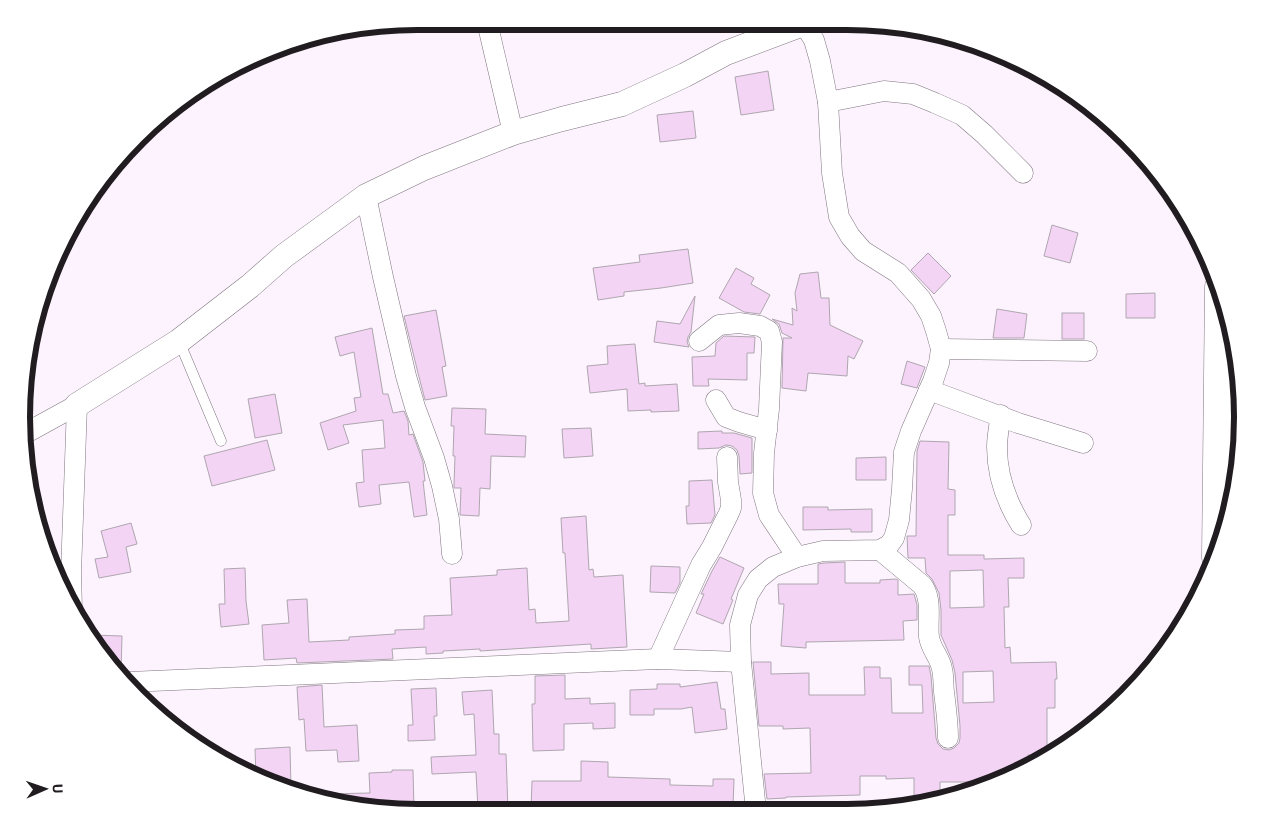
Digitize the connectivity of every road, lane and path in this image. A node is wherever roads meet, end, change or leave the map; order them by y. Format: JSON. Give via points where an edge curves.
{"nodes":[{"id":1,"x":489,"y":30,"type":"edge"},
{"id":2,"x":788,"y":30,"type":"edge"},
{"id":3,"x":808,"y":30,"type":"edge"},
{"id":4,"x":828,"y":102,"type":"junction"},
{"id":5,"x":513,"y":133,"type":"junction"},
{"id":6,"x":1022,"y":173,"type":"dead end"},
{"id":7,"x":366,"y":196,"type":"junction"},
{"id":8,"x":1219,"y":310,"type":"edge"},
{"id":9,"x":179,"y":341,"type":"junction"},
{"id":10,"x":698,"y":341,"type":"dead end"},
{"id":11,"x":941,"y":349,"type":"junction"},
{"id":12,"x":1087,"y":351,"type":"dead end"},
{"id":13,"x":929,"y":390,"type":"junction"},
{"id":14,"x":716,"y":400,"type":"dead end"},
{"id":15,"x":78,"y":405,"type":"junction"},
{"id":16,"x":1001,"y":415,"type":"junction"},
{"id":17,"x":767,"y":430,"type":"junction"},
{"id":18,"x":31,"y":431,"type":"edge"},
{"id":19,"x":221,"y":441,"type":"dead end"},
{"id":20,"x":1083,"y":444,"type":"dead end"},
{"id":21,"x":727,"y":456,"type":"dead end"},
{"id":22,"x":1021,"y":525,"type":"dead end"},
{"id":23,"x":1216,"y":531,"type":"edge"},
{"id":24,"x":880,"y":550,"type":"junction"},
{"id":25,"x":452,"y":554,"type":"dead end"},
{"id":26,"x":797,"y":557,"type":"junction"},
{"id":27,"x":72,"y":592,"type":"edge"},
{"id":28,"x":658,"y":660,"type":"junction"},
{"id":29,"x":741,"y":662,"type":"junction"},
{"id":30,"x":135,"y":682,"type":"edge"},
{"id":31,"x":948,"y":738,"type":"dead end"},
{"id":32,"x":755,"y":804,"type":"edge"}],
"edges":[{"from":1,"to":5,"type":"street"},
{"from":2,"to":5,"type":"street","via":[[726,53],[622,104]]},
{"from":3,"to":4,"type":"street","via":[[820,61]]},
{"from":4,"to":6,"type":"street","via":[[884,91],[913,94],[962,115]]},
{"from":4,"to":11,"type":"street","via":[[832,173],[839,217],[863,251],[898,273],[922,299]]},
{"from":5,"to":7,"type":"street","via":[[424,168]]},
{"from":7,"to":9,"type":"street","via":[[284,256]]},
{"from":7,"to":25,"type":"street","via":[[406,376],[442,486]]},
{"from":8,"to":23,"type":"highway"},
{"from":9,"to":15,"type":"street"},
{"from":9,"to":19,"type":"lane"},
{"from":10,"to":17,"type":"street","via":[[719,325],[739,323],[760,326],[769,331],[772,342]]},
{"from":11,"to":12,"type":"street"},
{"from":11,"to":13,"type":"street"},
{"from":13,"to":16,"type":"street"},
{"from":13,"to":24,"type":"street","via":[[904,452],[899,520],[894,538]]},
{"from":14,"to":17,"type":"street","via":[[726,417]]},
{"from":15,"to":18,"type":"street"},
{"from":15,"to":27,"type":"street"},
{"from":16,"to":20,"type":"street"},
{"from":16,"to":22,"type":"street","via":[[997,446],[999,470],[1002,486]]},
{"from":17,"to":26,"type":"street","via":[[763,493],[769,515]]},
{"from":21,"to":28,"type":"street","via":[[731,508]]},
{"from":24,"to":26,"type":"street","via":[[823,551]]},
{"from":24,"to":31,"type":"street","via":[[926,590],[929,638],[942,669]]},
{"from":26,"to":29,"type":"street","via":[[773,567],[758,579],[748,595],[740,625]]},
{"from":28,"to":29,"type":"street"},
{"from":28,"to":30,"type":"street"},
{"from":29,"to":32,"type":"street"}]}
